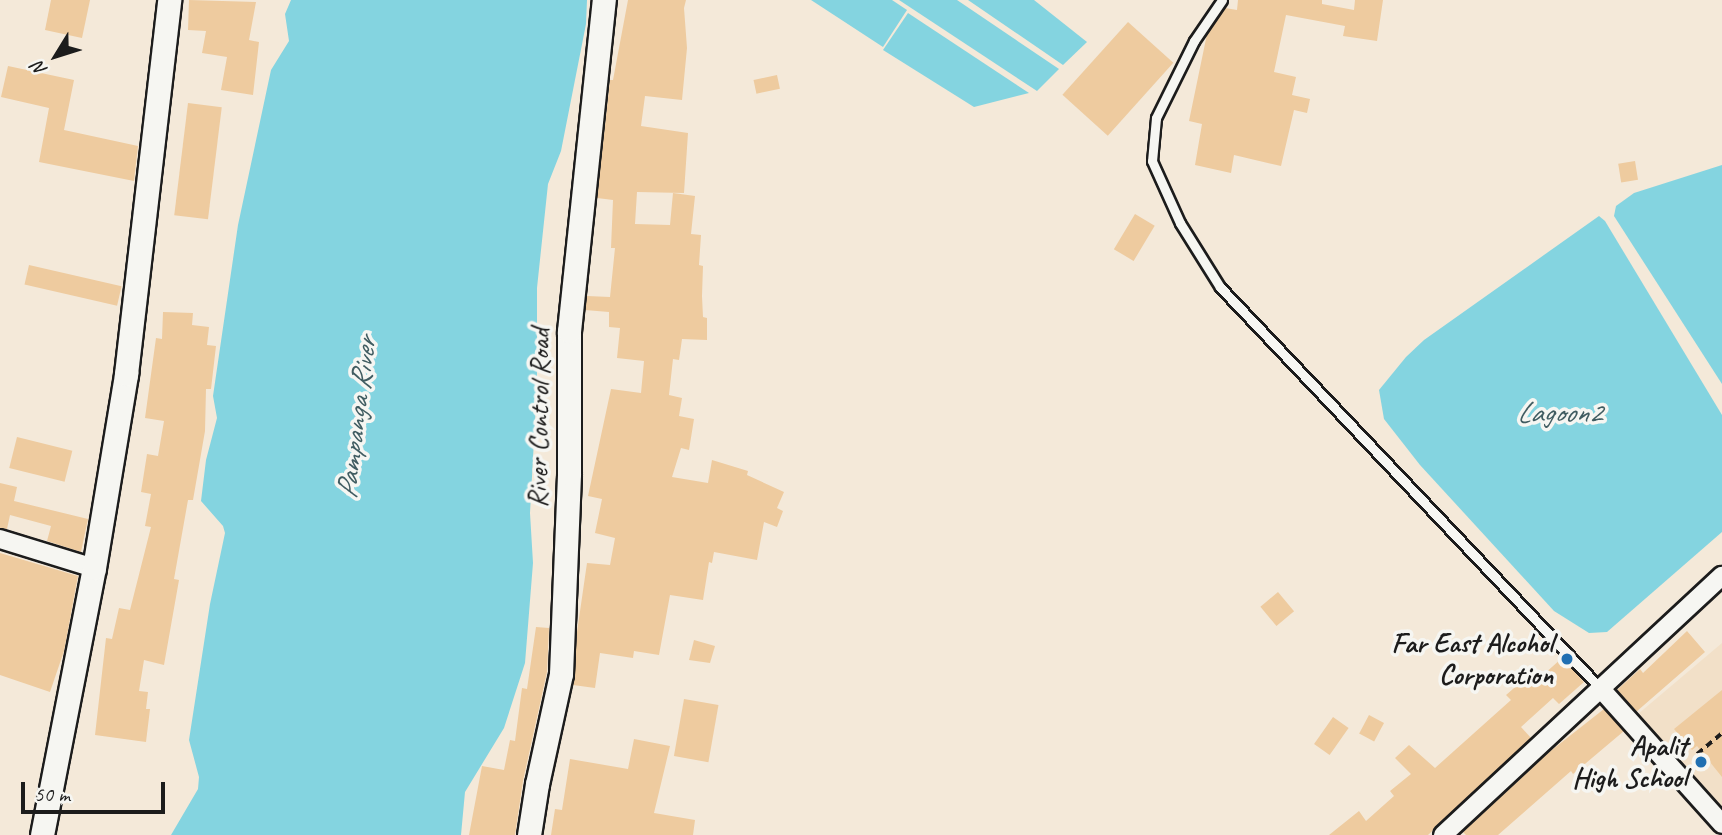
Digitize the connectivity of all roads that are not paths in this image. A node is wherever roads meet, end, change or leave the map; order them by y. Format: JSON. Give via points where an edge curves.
{"nodes":[{"id":1,"x":169,"y":0,"type":"edge"},
{"id":2,"x":604,"y":0,"type":"edge"},
{"id":3,"x":1223,"y":0,"type":"edge"},
{"id":4,"x":0,"y":539,"type":"edge"},
{"id":5,"x":94,"y":568,"type":"junction"},
{"id":6,"x":1722,"y":576,"type":"edge"},
{"id":7,"x":1601,"y":689,"type":"junction"},
{"id":8,"x":1722,"y":824,"type":"edge"},
{"id":9,"x":42,"y":835,"type":"edge"},
{"id":10,"x":529,"y":835,"type":"edge"},
{"id":11,"x":1443,"y":835,"type":"edge"}],
"edges":[{"from":1,"to":5,"type":"street","via":[[126,374]]},
{"from":2,"to":10,"type":"street","name":"River Control Road","via":[[569,331],[561,674]]},
{"from":3,"to":7,"type":"lane","via":[[1194,41],[1156,118],[1152,161],[1180,223],[1220,287]]},
{"from":4,"to":5,"type":"street"},
{"from":5,"to":9,"type":"street"},
{"from":6,"to":7,"type":"street"},
{"from":7,"to":8,"type":"street"},
{"from":7,"to":11,"type":"street"}]}
